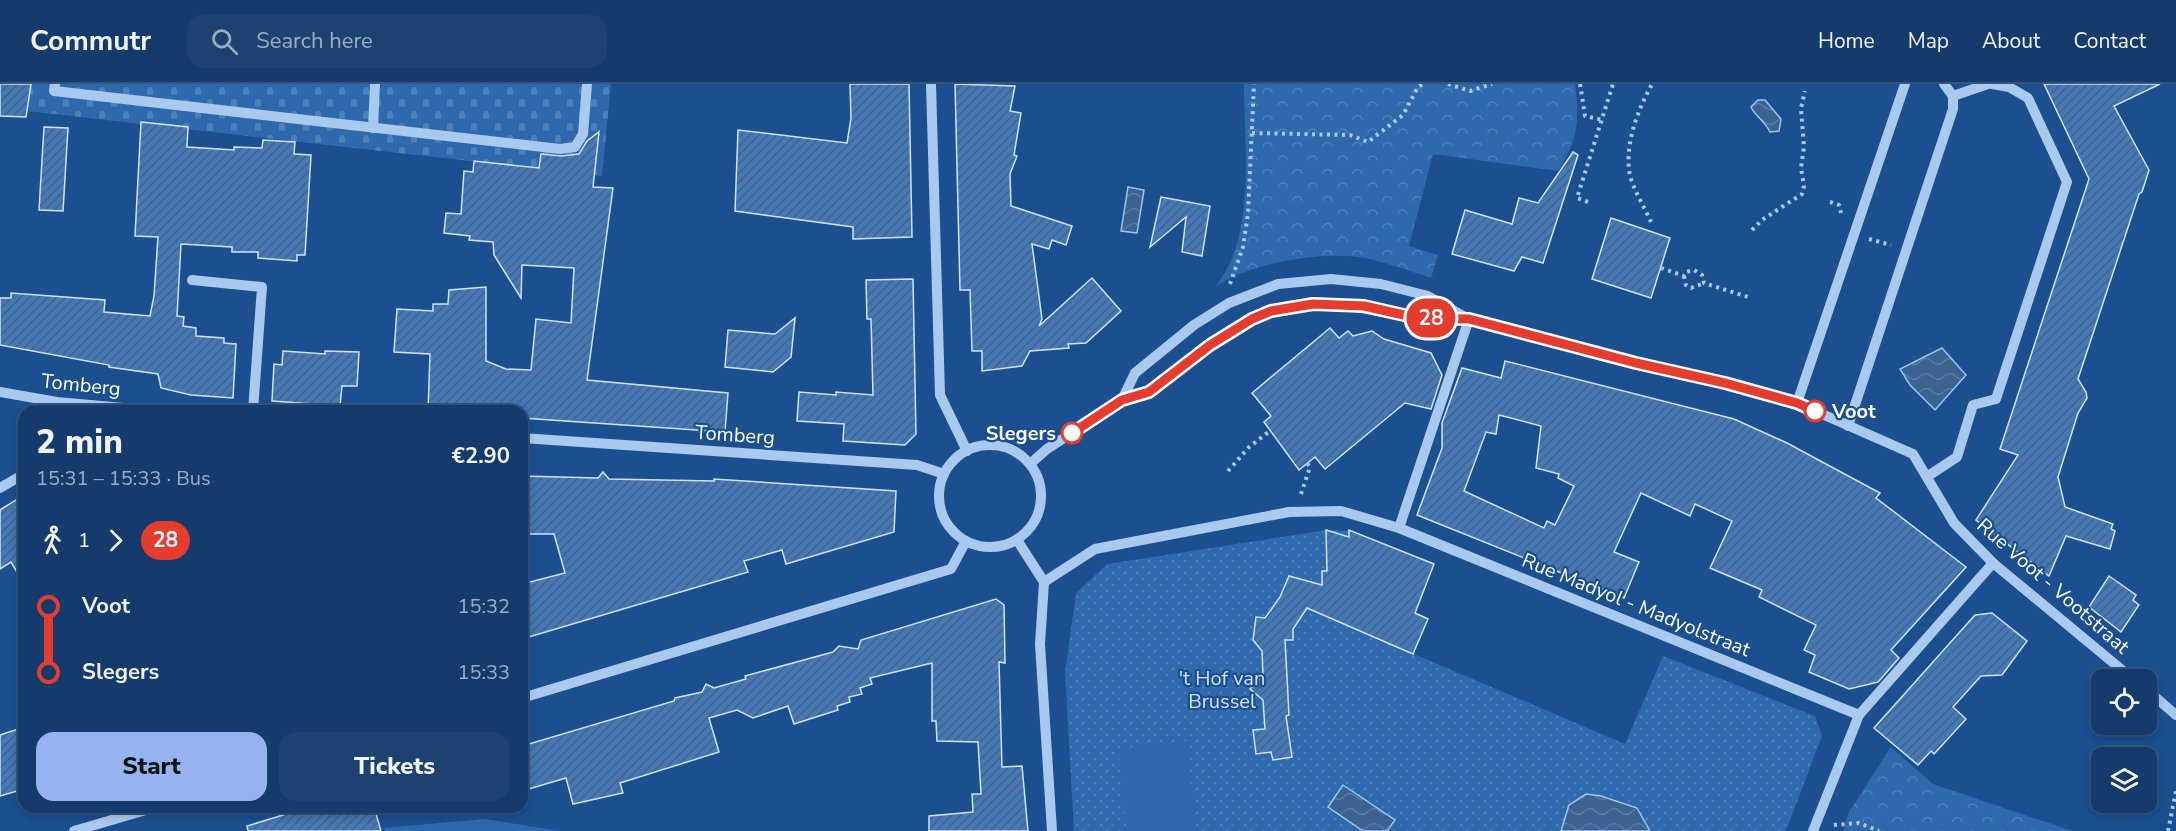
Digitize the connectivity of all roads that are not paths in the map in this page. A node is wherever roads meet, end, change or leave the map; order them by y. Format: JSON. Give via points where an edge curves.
{"nodes":[{"id":1,"x":55,"y":84,"type":"edge"},
{"id":2,"x":375,"y":84,"type":"edge"},
{"id":3,"x":587,"y":84,"type":"edge"},
{"id":4,"x":931,"y":84,"type":"edge"},
{"id":5,"x":1905,"y":84,"type":"edge"},
{"id":6,"x":1944,"y":84,"type":"edge"},
{"id":7,"x":1990,"y":84,"type":"edge"},
{"id":8,"x":2010,"y":85,"type":"edge"},
{"id":9,"x":1953,"y":96,"type":"junction"},
{"id":10,"x":373,"y":128,"type":"junction"},
{"id":11,"x":192,"y":280,"type":"dead end"},
{"id":12,"x":1469,"y":319,"type":"junction"},
{"id":13,"x":0,"y":393,"type":"edge"},
{"id":14,"x":1122,"y":400,"type":"junction"},
{"id":15,"x":1797,"y":403,"type":"junction"},
{"id":16,"x":48,"y":405,"type":"edge"},
{"id":17,"x":253,"y":405,"type":"edge"},
{"id":18,"x":1848,"y":426,"type":"junction"},
{"id":19,"x":528,"y":438,"type":"edge"},
{"id":20,"x":967,"y":451,"type":"junction"},
{"id":21,"x":1030,"y":464,"type":"junction"},
{"id":22,"x":944,"y":474,"type":"junction"},
{"id":23,"x":1928,"y":476,"type":"junction"},
{"id":24,"x":18,"y":478,"type":"edge"},
{"id":25,"x":0,"y":489,"type":"edge"},
{"id":26,"x":1399,"y":528,"type":"junction"},
{"id":27,"x":1017,"y":540,"type":"junction"},
{"id":28,"x":966,"y":541,"type":"junction"},
{"id":29,"x":1993,"y":563,"type":"junction"},
{"id":30,"x":1044,"y":582,"type":"junction"},
{"id":31,"x":2121,"y":669,"type":"edge"},
{"id":32,"x":528,"y":696,"type":"edge"},
{"id":33,"x":2157,"y":699,"type":"edge"},
{"id":34,"x":1859,"y":715,"type":"junction"},
{"id":35,"x":2176,"y":715,"type":"edge"},
{"id":36,"x":136,"y":813,"type":"edge"},
{"id":37,"x":1814,"y":828,"type":"edge"},
{"id":38,"x":74,"y":831,"type":"edge"},
{"id":39,"x":1052,"y":831,"type":"edge"}],
"edges":[{"from":1,"to":10,"type":"street","via":[[54,91]]},
{"from":2,"to":10,"type":"street"},
{"from":3,"to":10,"type":"street","via":[[583,134],[575,147],[560,149]]},
{"from":4,"to":20,"type":"street","via":[[940,394]]},
{"from":5,"to":15,"type":"street"},
{"from":6,"to":9,"type":"street"},
{"from":7,"to":8,"type":"street"},
{"from":7,"to":9,"type":"street"},
{"from":8,"to":23,"type":"street","via":[[2028,99],[2067,182],[1996,399],[1973,405],[1957,457]]},
{"from":9,"to":18,"type":"street","via":[[1953,109]]},
{"from":11,"to":17,"type":"street","via":[[262,287]]},
{"from":12,"to":14,"type":"street","name":"Rue Voot - Vootstraat","via":[[1417,318],[1334,303],[1292,306],[1271,311],[1231,331],[1149,392]]},
{"from":12,"to":14,"type":"street","name":"Rue Voot - Vootstraat","via":[[1428,296],[1381,284],[1331,279],[1278,284],[1229,303],[1194,325],[1135,373]]},
{"from":12,"to":15,"type":"street","name":"Rue Voot - Vootstraat"},
{"from":12,"to":26,"type":"street"},
{"from":13,"to":16,"type":"street","name":"Tomberg"},
{"from":14,"to":21,"type":"street"},
{"from":15,"to":18,"type":"street","name":"Rue Voot - Vootstraat"},
{"from":18,"to":23,"type":"street","name":"Rue Voot - Vootstraat","via":[[1913,454]]},
{"from":19,"to":22,"type":"street","name":"Tomberg","via":[[917,465]]},
{"from":20,"to":21,"type":"street","via":[[980,446],[1001,447]]},
{"from":20,"to":22,"type":"street"},
{"from":21,"to":27,"type":"street","via":[[1039,483],[1041,504],[1036,518]]},
{"from":22,"to":28,"type":"street","via":[[940,509],[954,532]]},
{"from":23,"to":29,"type":"street","name":"Rue Voot - Vootstraat","via":[[1954,524]]},
{"from":24,"to":25,"type":"street"},
{"from":26,"to":30,"type":"street","name":"Rue Madyol - Madyolstraat","via":[[1341,512],[1289,512],[1095,549]]},
{"from":26,"to":34,"type":"street","name":"Rue Madyol - Madyolstraat"},
{"from":27,"to":28,"type":"street","via":[[992,547]]},
{"from":27,"to":30,"type":"street"},
{"from":28,"to":32,"type":"street","via":[[951,568]]},
{"from":29,"to":31,"type":"street","name":"Rue Voot - Vootstraat"},
{"from":29,"to":34,"type":"street"},
{"from":30,"to":39,"type":"street","via":[[1040,644]]},
{"from":33,"to":35,"type":"street"},
{"from":34,"to":37,"type":"street"},
{"from":36,"to":38,"type":"street"}]}
